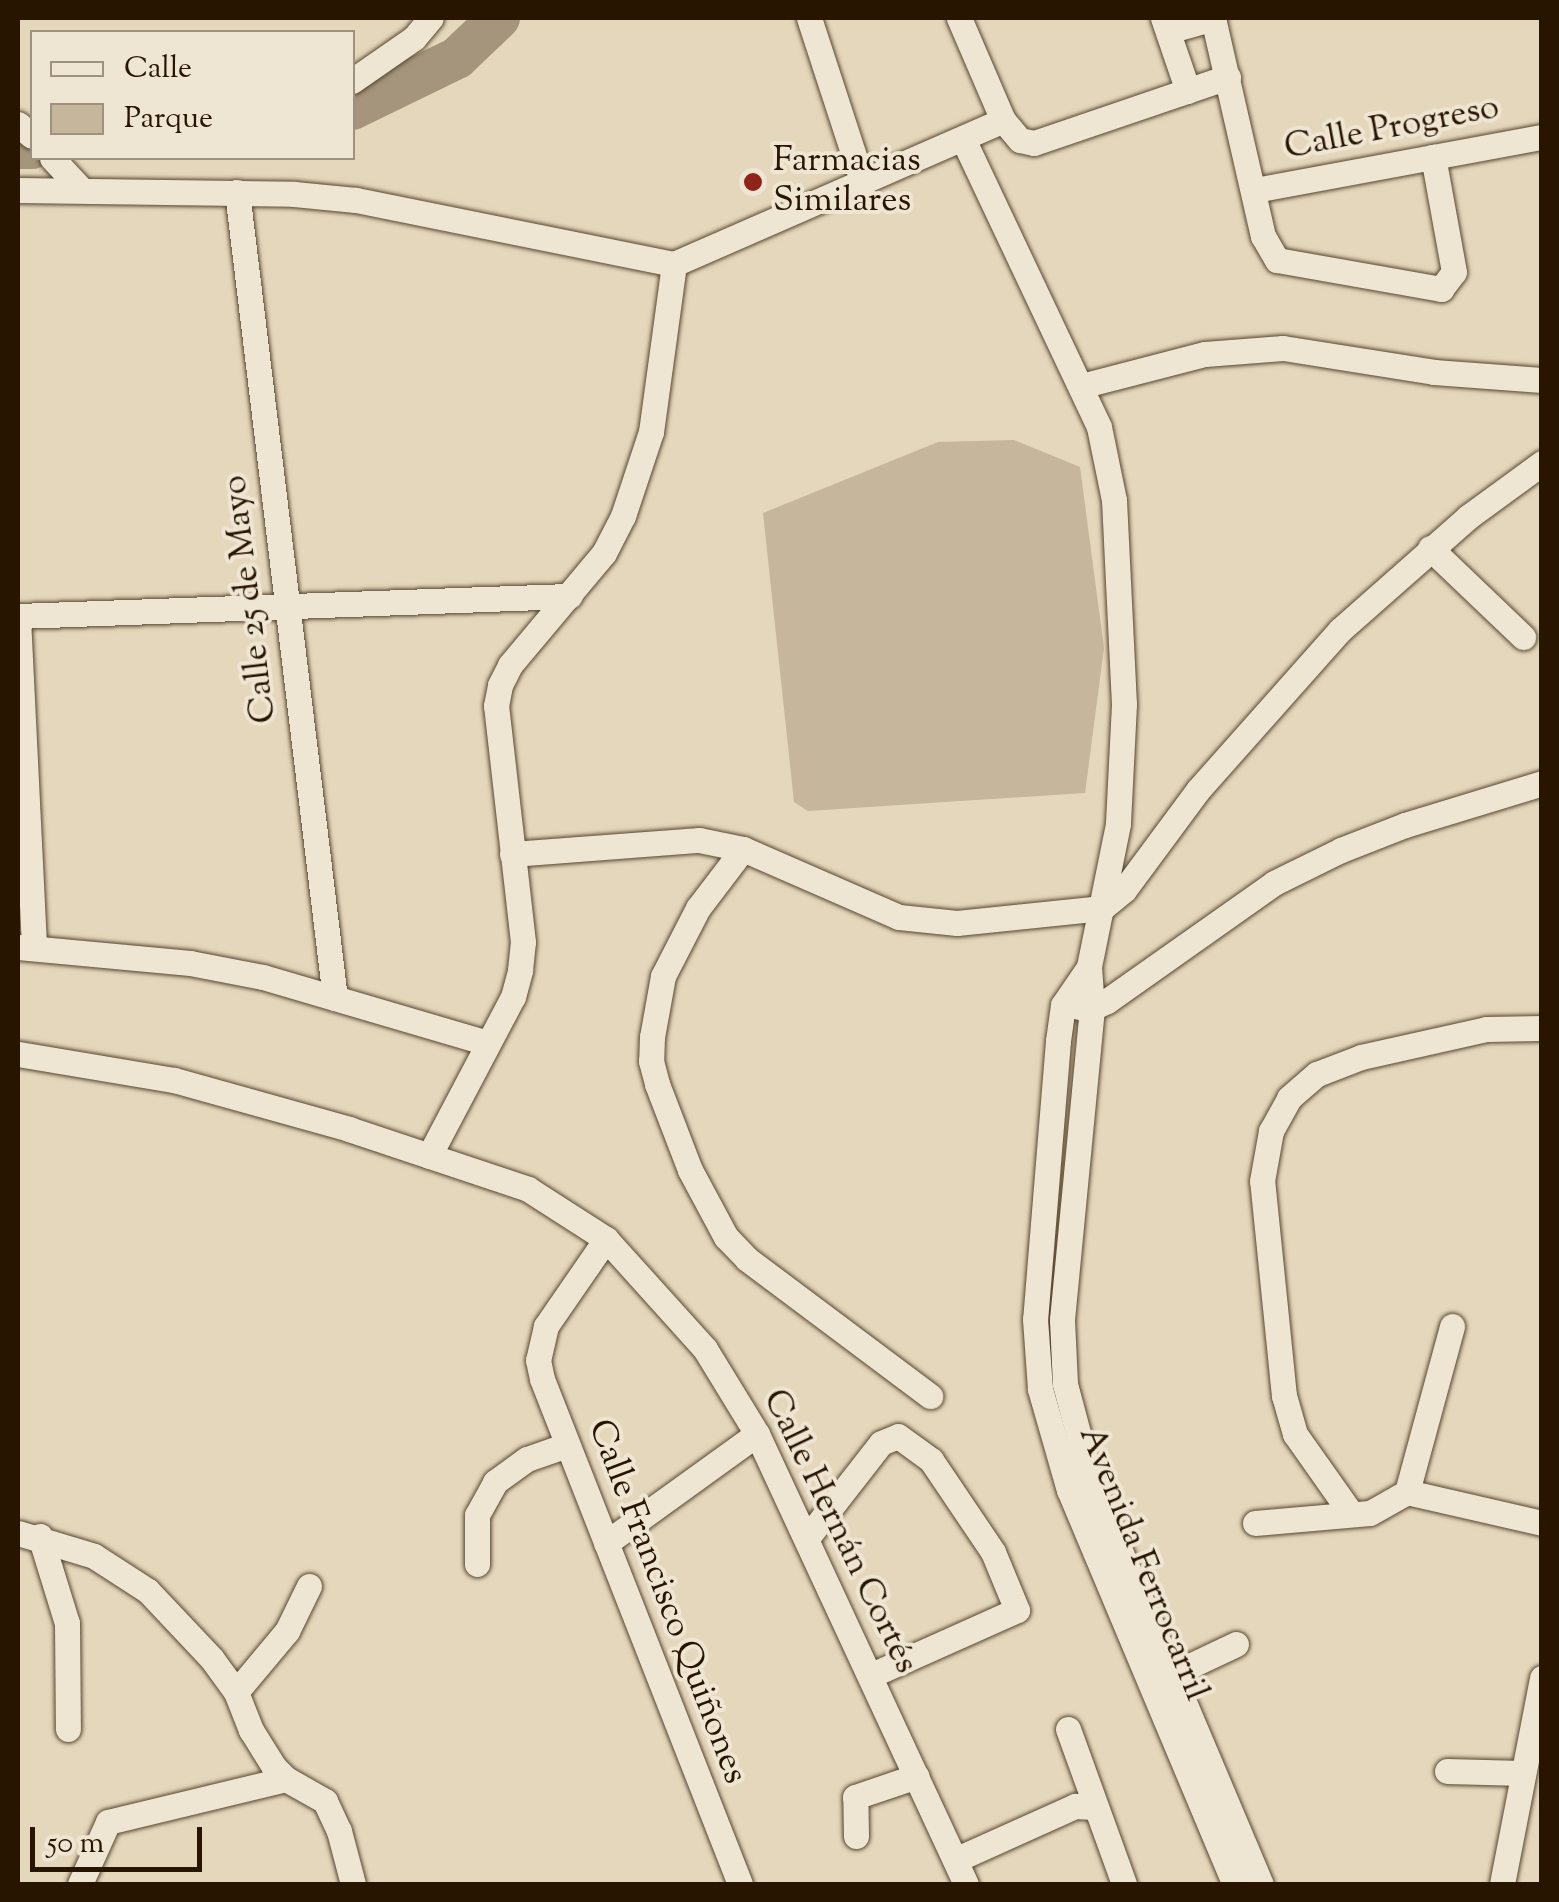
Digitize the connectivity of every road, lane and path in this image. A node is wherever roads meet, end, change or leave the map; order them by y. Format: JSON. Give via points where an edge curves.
{"nodes":[{"id":1,"x":431,"y":18,"type":"edge"},
{"id":2,"x":808,"y":18,"type":"edge"},
{"id":3,"x":958,"y":18,"type":"edge"},
{"id":4,"x":1213,"y":18,"type":"edge"},
{"id":5,"x":1165,"y":24,"type":"edge"},
{"id":6,"x":1228,"y":77,"type":"junction"},
{"id":7,"x":355,"y":79,"type":"edge"},
{"id":8,"x":1188,"y":91,"type":"junction"},
{"id":9,"x":1003,"y":120,"type":"junction"},
{"id":10,"x":1542,"y":137,"type":"edge"},
{"id":11,"x":962,"y":139,"type":"junction"},
{"id":12,"x":1433,"y":157,"type":"junction"},
{"id":13,"x":65,"y":171,"type":"edge"},
{"id":14,"x":863,"y":183,"type":"junction"},
{"id":15,"x":18,"y":190,"type":"edge"},
{"id":16,"x":1255,"y":190,"type":"junction"},
{"id":17,"x":236,"y":192,"type":"junction"},
{"id":18,"x":674,"y":264,"type":"junction"},
{"id":19,"x":1542,"y":380,"type":"edge"},
{"id":20,"x":1081,"y":386,"type":"junction"},
{"id":21,"x":1542,"y":463,"type":"edge"},
{"id":22,"x":1430,"y":548,"type":"junction"},
{"id":23,"x":570,"y":596,"type":"junction"},
{"id":24,"x":287,"y":608,"type":"junction"},
{"id":25,"x":18,"y":617,"type":"edge"},
{"id":26,"x":1523,"y":637,"type":"dead end"},
{"id":27,"x":1542,"y":783,"type":"edge"},
{"id":28,"x":743,"y":849,"type":"junction"},
{"id":29,"x":512,"y":854,"type":"junction"},
{"id":30,"x":1102,"y":908,"type":"junction"},
{"id":31,"x":26,"y":948,"type":"edge"},
{"id":32,"x":1088,"y":967,"type":"junction"},
{"id":33,"x":335,"y":998,"type":"junction"},
{"id":34,"x":1063,"y":1004,"type":"junction"},
{"id":35,"x":1092,"y":1008,"type":"junction"},
{"id":36,"x":1542,"y":1028,"type":"edge"},
{"id":37,"x":488,"y":1043,"type":"junction"},
{"id":38,"x":18,"y":1054,"type":"edge"},
{"id":39,"x":429,"y":1156,"type":"junction"},
{"id":40,"x":606,"y":1240,"type":"junction"},
{"id":41,"x":1452,"y":1326,"type":"dead end"},
{"id":42,"x":930,"y":1396,"type":"dead end"},
{"id":43,"x":1060,"y":1422,"type":"junction"},
{"id":44,"x":757,"y":1434,"type":"junction"},
{"id":45,"x":567,"y":1445,"type":"junction"},
{"id":46,"x":1408,"y":1492,"type":"junction"},
{"id":47,"x":1350,"y":1512,"type":"junction"},
{"id":48,"x":1542,"y":1522,"type":"edge"},
{"id":49,"x":1255,"y":1523,"type":"dead end"},
{"id":50,"x":29,"y":1535,"type":"edge"},
{"id":51,"x":807,"y":1538,"type":"junction"},
{"id":52,"x":606,"y":1543,"type":"junction"},
{"id":53,"x":477,"y":1564,"type":"dead end"},
{"id":54,"x":309,"y":1586,"type":"dead end"},
{"id":55,"x":1236,"y":1644,"type":"dead end"},
{"id":56,"x":872,"y":1675,"type":"junction"},
{"id":57,"x":1542,"y":1678,"type":"edge"},
{"id":58,"x":1162,"y":1680,"type":"junction"},
{"id":59,"x":236,"y":1692,"type":"junction"},
{"id":60,"x":68,"y":1728,"type":"dead end"},
{"id":61,"x":1068,"y":1729,"type":"dead end"},
{"id":62,"x":1446,"y":1771,"type":"dead end"},
{"id":63,"x":1522,"y":1773,"type":"junction"},
{"id":64,"x":917,"y":1776,"type":"junction"},
{"id":65,"x":286,"y":1779,"type":"junction"},
{"id":66,"x":1094,"y":1807,"type":"junction"},
{"id":67,"x":856,"y":1836,"type":"dead end"},
{"id":68,"x":954,"y":1860,"type":"junction"},
{"id":69,"x":80,"y":1884,"type":"edge"},
{"id":70,"x":353,"y":1884,"type":"edge"},
{"id":71,"x":740,"y":1884,"type":"edge"},
{"id":72,"x":966,"y":1884,"type":"edge"},
{"id":73,"x":1124,"y":1884,"type":"edge"},
{"id":74,"x":1234,"y":1884,"type":"edge"},
{"id":75,"x":1261,"y":1884,"type":"edge"},
{"id":76,"x":1502,"y":1884,"type":"edge"}],
"edges":[{"from":1,"to":7,"type":"street"},
{"from":2,"to":14,"type":"street"},
{"from":3,"to":9,"type":"street"},
{"from":4,"to":5,"type":"street"},
{"from":4,"to":6,"type":"street"},
{"from":5,"to":8,"type":"street"},
{"from":6,"to":8,"type":"street"},
{"from":6,"to":16,"type":"street"},
{"from":8,"to":9,"type":"street","via":[[1034,142],[1012,135]]},
{"from":9,"to":11,"type":"street"},
{"from":10,"to":12,"type":"street","name":"Calle Progreso"},
{"from":11,"to":14,"type":"street"},
{"from":11,"to":20,"type":"street","name":"Avenida Ferrocarril"},
{"from":12,"to":16,"type":"street","name":"Calle Progreso"},
{"from":12,"to":16,"type":"street","via":[[1454,272],[1450,282],[1431,289],[1292,265],[1268,249]]},
{"from":13,"to":15,"type":"street"},
{"from":13,"to":17,"type":"street"},
{"from":14,"to":18,"type":"street"},
{"from":17,"to":18,"type":"street","via":[[356,200]]},
{"from":17,"to":24,"type":"street","name":"Calle 25 de Mayo"},
{"from":18,"to":23,"type":"street","via":[[660,381],[637,481],[604,553]]},
{"from":19,"to":20,"type":"street","via":[[1434,372],[1283,348],[1205,354]]},
{"from":20,"to":30,"type":"street","name":"Avenida Ferrocarril","via":[[1099,427],[1114,500],[1121,592],[1118,824]]},
{"from":21,"to":22,"type":"street"},
{"from":22,"to":26,"type":"street"},
{"from":22,"to":30,"type":"street","via":[[1288,686],[1124,890]]},
{"from":23,"to":24,"type":"street"},
{"from":23,"to":29,"type":"street","via":[[500,685],[496,706]]},
{"from":24,"to":25,"type":"street"},
{"from":24,"to":33,"type":"street","name":"Calle 25 de Mayo"},
{"from":25,"to":31,"type":"street"},
{"from":27,"to":35,"type":"street","via":[[1405,824],[1274,883]]},
{"from":28,"to":29,"type":"street","via":[[700,840]]},
{"from":28,"to":30,"type":"street","via":[[878,911],[914,920],[956,923]]},
{"from":28,"to":42,"type":"street","via":[[698,908],[663,976],[652,1036],[657,1084],[690,1170],[726,1236],[747,1259]]},
{"from":29,"to":37,"type":"street","via":[[520,970]]},
{"from":30,"to":32,"type":"street","name":"Avenida Ferrocarril"},
{"from":31,"to":33,"type":"street","via":[[190,963]]},
{"from":32,"to":34,"type":"street","name":"Avenida Ferrocarril"},
{"from":32,"to":35,"type":"street","name":"Avenida Ferrocarril"},
{"from":33,"to":37,"type":"street"},
{"from":34,"to":35,"type":"street"},
{"from":34,"to":43,"type":"street","name":"Avenida Ferrocarril","via":[[1035,1318]]},
{"from":35,"to":43,"type":"street","name":"Avenida Ferrocarril","via":[[1062,1320]]},
{"from":36,"to":47,"type":"street","via":[[1486,1029],[1361,1057],[1317,1074],[1289,1098],[1271,1131],[1262,1181],[1284,1396],[1295,1434]]},
{"from":37,"to":39,"type":"street"},
{"from":38,"to":39,"type":"street","via":[[260,1101]]},
{"from":39,"to":40,"type":"street","name":"Calle Hernán Cortés","via":[[528,1189]]},
{"from":40,"to":44,"type":"street","name":"Calle Hernán Cortés","via":[[685,1324]]},
{"from":40,"to":45,"type":"street","name":"Calle Francisco Quiñones","via":[[540,1342],[542,1380]]},
{"from":41,"to":46,"type":"street"},
{"from":43,"to":58,"type":"street","name":"Avenida Ferrocarril","via":[[1092,1482]]},
{"from":44,"to":51,"type":"street","name":"Calle Hernán Cortés"},
{"from":44,"to":52,"type":"street"},
{"from":45,"to":52,"type":"street","name":"Calle Francisco Quiñones"},
{"from":45,"to":53,"type":"street","via":[[527,1458],[495,1482],[477,1515]]},
{"from":46,"to":47,"type":"street","via":[[1385,1508]]},
{"from":46,"to":48,"type":"street"},
{"from":47,"to":49,"type":"street"},
{"from":50,"to":59,"type":"street","via":[[124,1572]]},
{"from":50,"to":60,"type":"street","via":[[67,1623]]},
{"from":51,"to":56,"type":"street","name":"Calle Hernán Cortés"},
{"from":51,"to":56,"type":"street","via":[[881,1443],[898,1436],[930,1460],[994,1552],[1016,1610]]},
{"from":52,"to":71,"type":"street","name":"Calle Francisco Quiñones"},
{"from":54,"to":59,"type":"street","via":[[287,1632]]},
{"from":55,"to":58,"type":"street"},
{"from":56,"to":64,"type":"street","name":"Calle Hernán Cortés"},
{"from":57,"to":63,"type":"street"},
{"from":58,"to":74,"type":"street","name":"Avenida Ferrocarril"},
{"from":58,"to":75,"type":"street","name":"Avenida Ferrocarril"},
{"from":59,"to":65,"type":"street","via":[[264,1753]]},
{"from":61,"to":66,"type":"street"},
{"from":62,"to":63,"type":"street"},
{"from":63,"to":76,"type":"street"},
{"from":64,"to":67,"type":"street","via":[[854,1797]]},
{"from":64,"to":68,"type":"street","name":"Calle Hernán Cortés"},
{"from":65,"to":69,"type":"street","via":[[108,1822]]},
{"from":65,"to":70,"type":"street","via":[[325,1801]]},
{"from":66,"to":68,"type":"street","via":[[1075,1806]]},
{"from":66,"to":73,"type":"street"},
{"from":68,"to":72,"type":"street","name":"Calle Hernán Cortés"}]}
